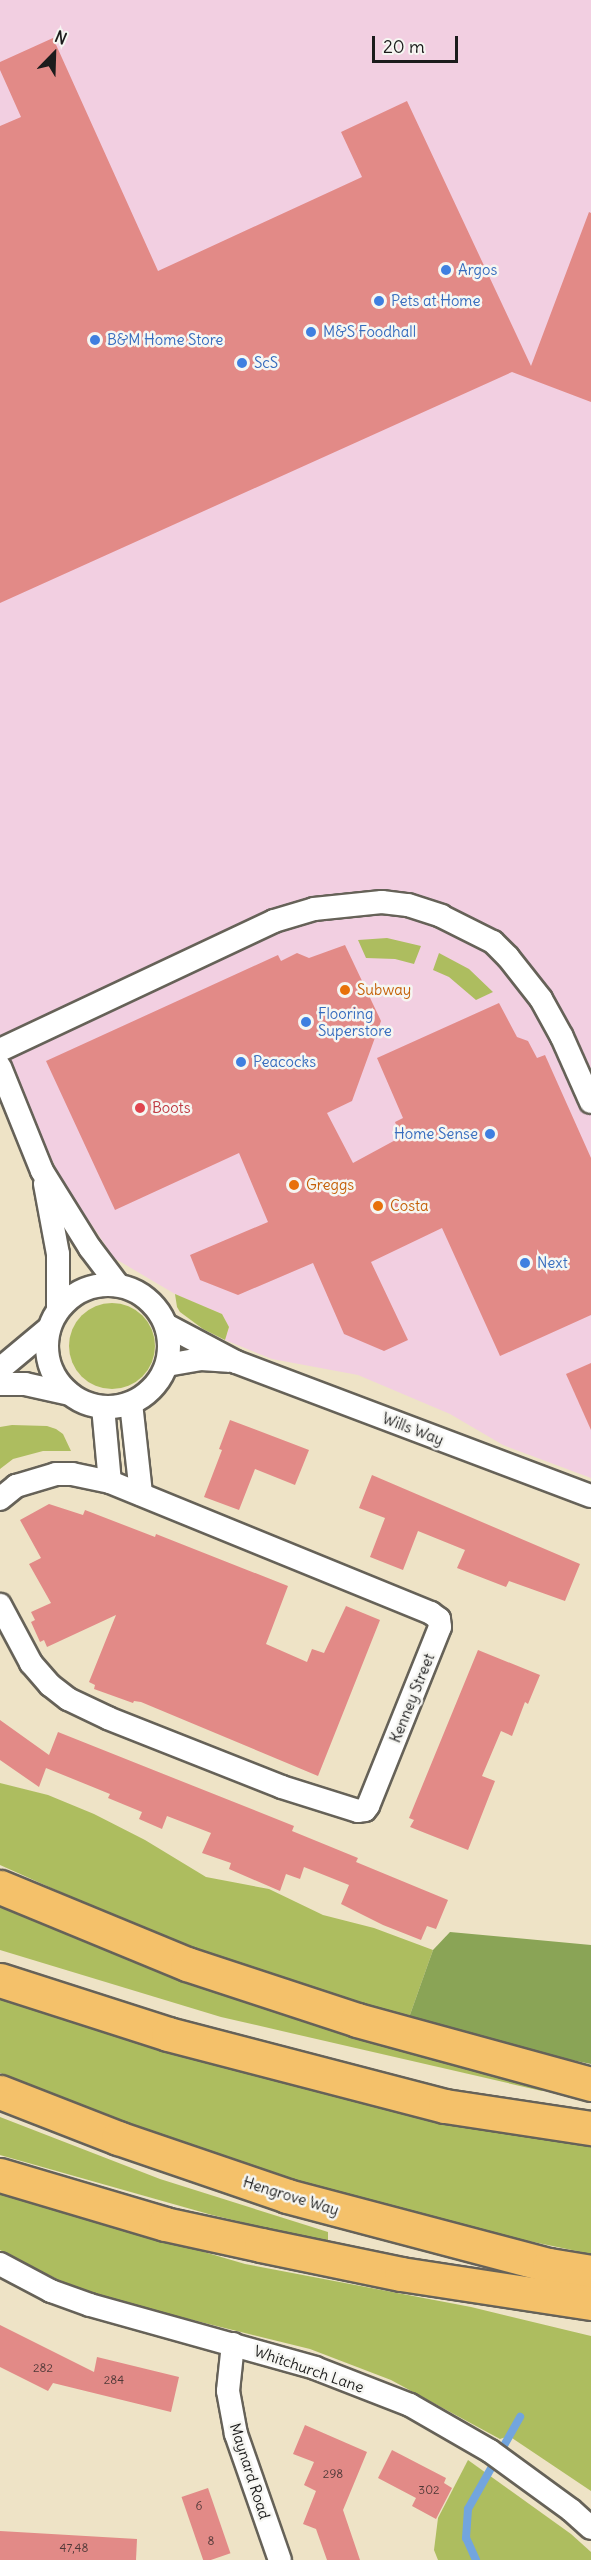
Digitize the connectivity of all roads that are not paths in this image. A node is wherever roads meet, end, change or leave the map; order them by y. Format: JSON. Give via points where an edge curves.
{"nodes":[{"id":1,"x":0,"y":1050,"type":"edge"},
{"id":2,"x":0,"y":1067,"type":"edge"},
{"id":3,"x":591,"y":1102,"type":"edge"},
{"id":4,"x":42,"y":1171,"type":"junction"},
{"id":5,"x":118,"y":1285,"type":"junction"},
{"id":6,"x":54,"y":1319,"type":"junction"},
{"id":7,"x":166,"y":1325,"type":"junction"},
{"id":8,"x":236,"y":1362,"type":"junction"},
{"id":9,"x":166,"y":1365,"type":"junction"},
{"id":10,"x":0,"y":1369,"type":"edge"},
{"id":11,"x":0,"y":1384,"type":"edge"},
{"id":12,"x":70,"y":1394,"type":"junction"},
{"id":13,"x":131,"y":1403,"type":"junction"},
{"id":14,"x":103,"y":1407,"type":"junction"},
{"id":15,"x":110,"y":1482,"type":"junction"},
{"id":16,"x":141,"y":1494,"type":"junction"},
{"id":17,"x":591,"y":1496,"type":"edge"},
{"id":18,"x":0,"y":1498,"type":"edge"},
{"id":19,"x":0,"y":1605,"type":"edge"},
{"id":20,"x":0,"y":1887,"type":"edge"},
{"id":21,"x":0,"y":1980,"type":"edge"},
{"id":22,"x":591,"y":2084,"type":"edge"},
{"id":23,"x":0,"y":2092,"type":"edge"},
{"id":24,"x":591,"y":2128,"type":"edge"},
{"id":25,"x":0,"y":2175,"type":"edge"},
{"id":26,"x":0,"y":2264,"type":"edge"},
{"id":27,"x":591,"y":2272,"type":"edge"},
{"id":28,"x":591,"y":2303,"type":"edge"},
{"id":29,"x":233,"y":2344,"type":"junction"},
{"id":30,"x":591,"y":2528,"type":"edge"},
{"id":31,"x":280,"y":2560,"type":"edge"}],
"edges":[{"from":1,"to":3,"type":"street","via":[[274,921],[314,909],[382,902],[408,904],[441,916],[493,942],[501,950],[541,999]]},
{"from":2,"to":4,"type":"street","name":"Wills Way"},
{"from":4,"to":5,"type":"street","name":"Wills Way"},
{"from":4,"to":6,"type":"street","name":"Wills Way","via":[[58,1254]]},
{"from":5,"to":6,"type":"street","via":[[95,1286],[75,1294]]},
{"from":5,"to":7,"type":"street","name":"Wills Way","via":[[147,1298]]},
{"from":6,"to":10,"type":"street"},
{"from":6,"to":12,"type":"street","name":"Wills Way","via":[[46,1346],[49,1364],[57,1381]]},
{"from":7,"to":8,"type":"street","name":"Wills Way"},
{"from":7,"to":9,"type":"street","name":"Wills Way","via":[[170,1352]]},
{"from":8,"to":9,"type":"street","name":"Wills Way","via":[[201,1359]]},
{"from":8,"to":17,"type":"street","name":"Wills Way"},
{"from":9,"to":13,"type":"street","name":"Wills Way","via":[[159,1381]]},
{"from":11,"to":12,"type":"street","name":"Wills Way","via":[[25,1384]]},
{"from":12,"to":14,"type":"street","name":"Wills Way"},
{"from":13,"to":14,"type":"street","name":"Wills Way"},
{"from":13,"to":16,"type":"street"},
{"from":14,"to":15,"type":"street"},
{"from":15,"to":16,"type":"street","name":"Kenney Street"},
{"from":15,"to":18,"type":"street","name":"Kenney Street","via":[[57,1474],[16,1486]]},
{"from":16,"to":19,"type":"street","name":"Kenney Street","via":[[439,1619],[440,1627],[365,1810],[351,1810],[282,1786],[68,1699],[31,1663]]},
{"from":20,"to":22,"type":"highway","via":[[187,1964],[357,2020]]},
{"from":21,"to":24,"type":"highway","via":[[168,2034],[445,2106]]},
{"from":23,"to":27,"type":"highway","name":"Hengrove Way","via":[[118,2138],[287,2196],[549,2265]]},
{"from":25,"to":28,"type":"highway","via":[[165,2224],[261,2245],[401,2274]]},
{"from":26,"to":29,"type":"street","name":"Whitchurch Lane","via":[[51,2291],[90,2305]]},
{"from":29,"to":30,"type":"street","name":"Whitchurch Lane","via":[[315,2368],[410,2405],[524,2474]]},
{"from":29,"to":31,"type":"street","name":"Maynard Road","via":[[228,2391],[236,2434]]}]}
